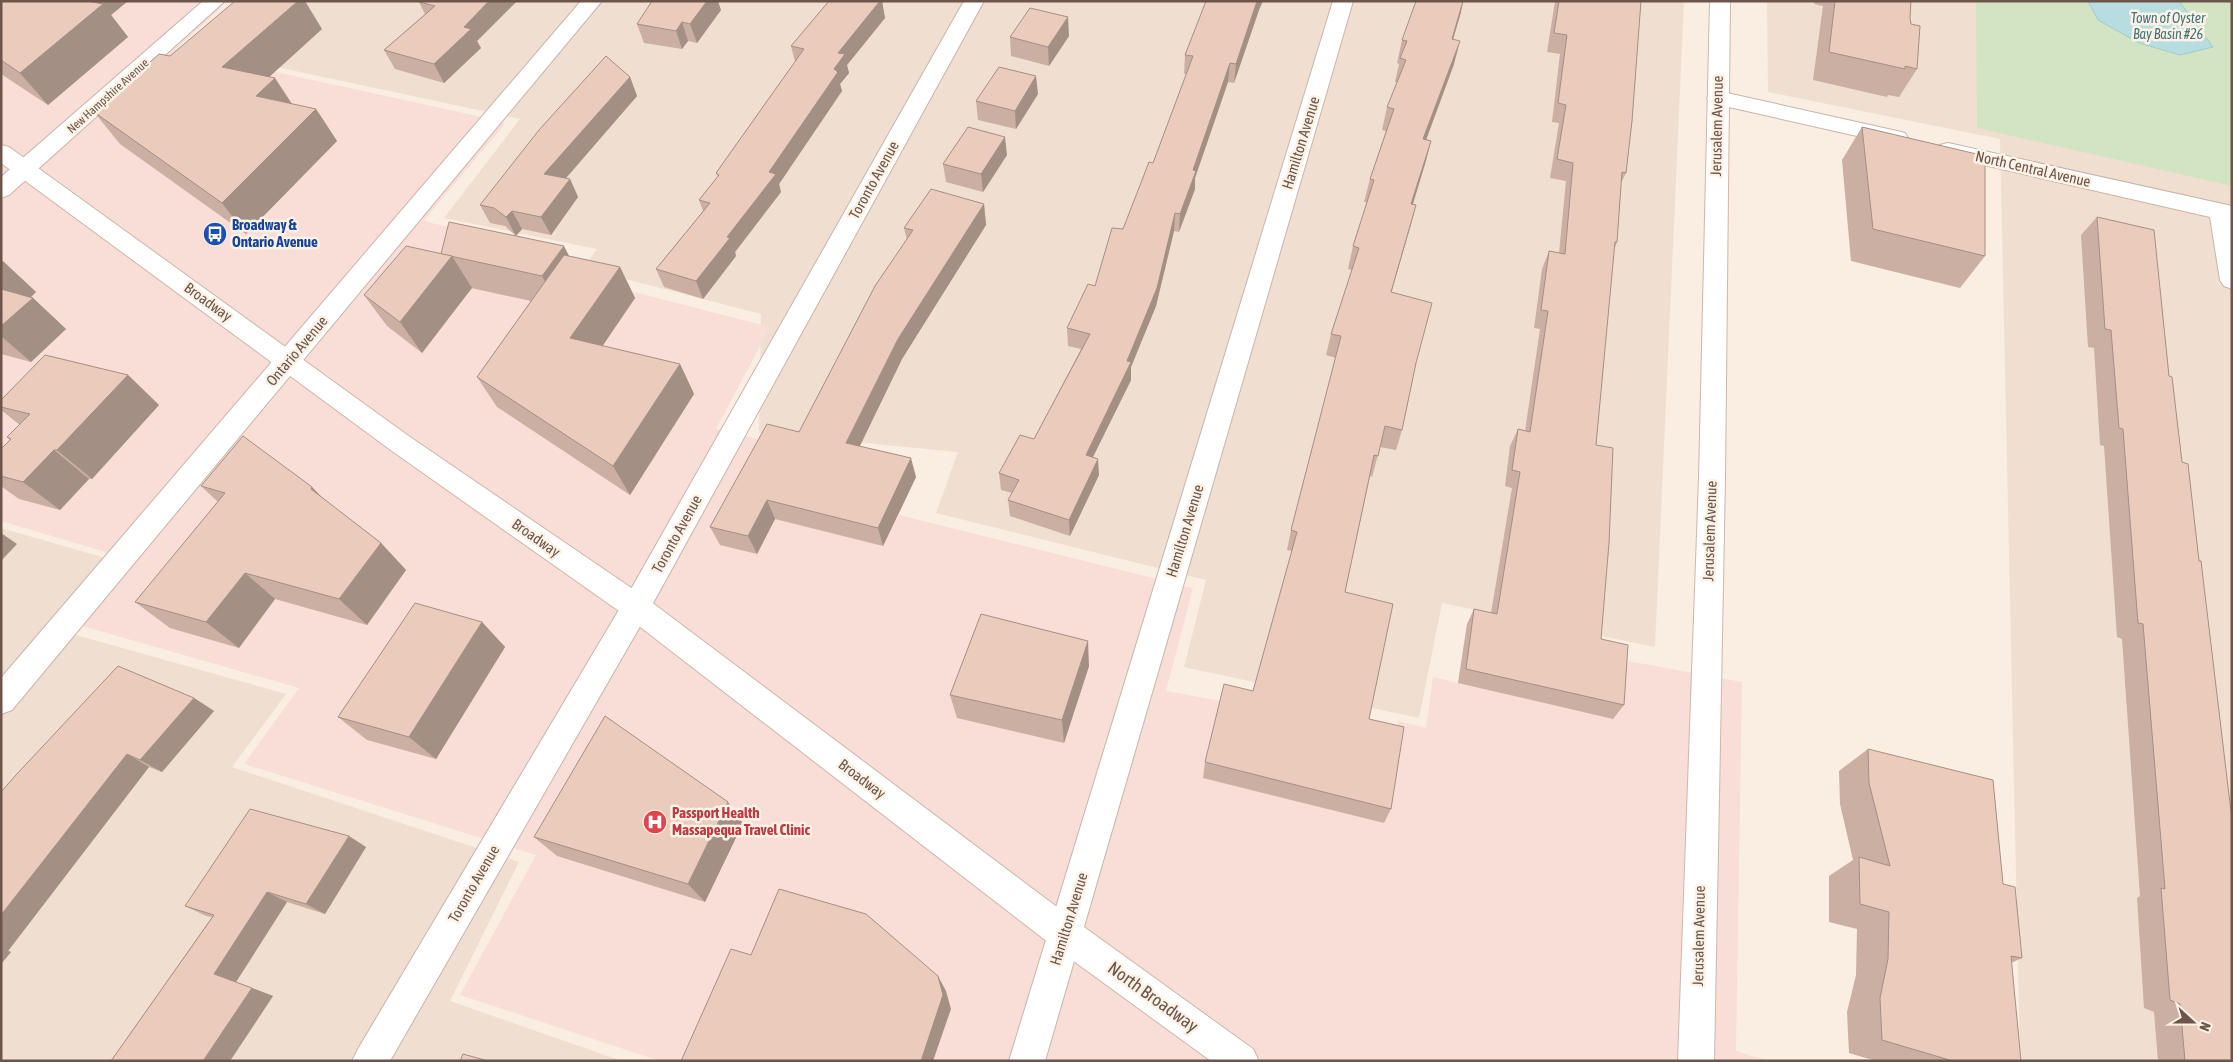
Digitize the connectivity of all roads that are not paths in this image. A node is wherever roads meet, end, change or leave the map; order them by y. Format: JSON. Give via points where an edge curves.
{"nodes":[{"id":1,"x":214,"y":1,"type":"edge"},
{"id":2,"x":592,"y":1,"type":"edge"},
{"id":3,"x":974,"y":1,"type":"edge"},
{"id":4,"x":1343,"y":1,"type":"edge"},
{"id":5,"x":1720,"y":1,"type":"edge"},
{"id":6,"x":1718,"y":98,"type":"junction"},
{"id":7,"x":1,"y":152,"type":"edge"},
{"id":8,"x":25,"y":170,"type":"junction"},
{"id":9,"x":1,"y":190,"type":"edge"},
{"id":10,"x":2226,"y":212,"type":"edge"},
{"id":11,"x":2232,"y":280,"type":"edge"},
{"id":12,"x":288,"y":360,"type":"junction"},
{"id":13,"x":636,"y":607,"type":"junction"},
{"id":14,"x":1,"y":700,"type":"edge"},
{"id":15,"x":1065,"y":934,"type":"junction"},
{"id":16,"x":370,"y":1061,"type":"edge"},
{"id":17,"x":1027,"y":1061,"type":"edge"},
{"id":18,"x":1240,"y":1061,"type":"edge"},
{"id":19,"x":1696,"y":1061,"type":"edge"}],
"edges":[{"from":1,"to":8,"type":"street","name":"New Hampshire Avenue"},
{"from":2,"to":12,"type":"street","name":"Ontario Avenue"},
{"from":3,"to":13,"type":"street","name":"Toronto Avenue"},
{"from":4,"to":15,"type":"street","name":"Hamilton Avenue"},
{"from":5,"to":6,"type":"street","name":"Jerusalem Avenue"},
{"from":6,"to":10,"type":"street","name":"North Central Avenue"},
{"from":6,"to":19,"type":"street","name":"Jerusalem Avenue"},
{"from":7,"to":8,"type":"street","name":"Broadway"},
{"from":8,"to":9,"type":"street","name":"New Hampshire Avenue"},
{"from":8,"to":12,"type":"street","name":"Broadway"},
{"from":10,"to":11,"type":"street"},
{"from":12,"to":13,"type":"street","name":"Broadway","via":[[401,444]]},
{"from":12,"to":14,"type":"street","name":"Ontario Avenue"},
{"from":13,"to":15,"type":"street","name":"Broadway"},
{"from":13,"to":16,"type":"street","name":"Toronto Avenue"},
{"from":15,"to":17,"type":"street","name":"Hamilton Avenue"},
{"from":15,"to":18,"type":"street","name":"North Broadway"}]}
